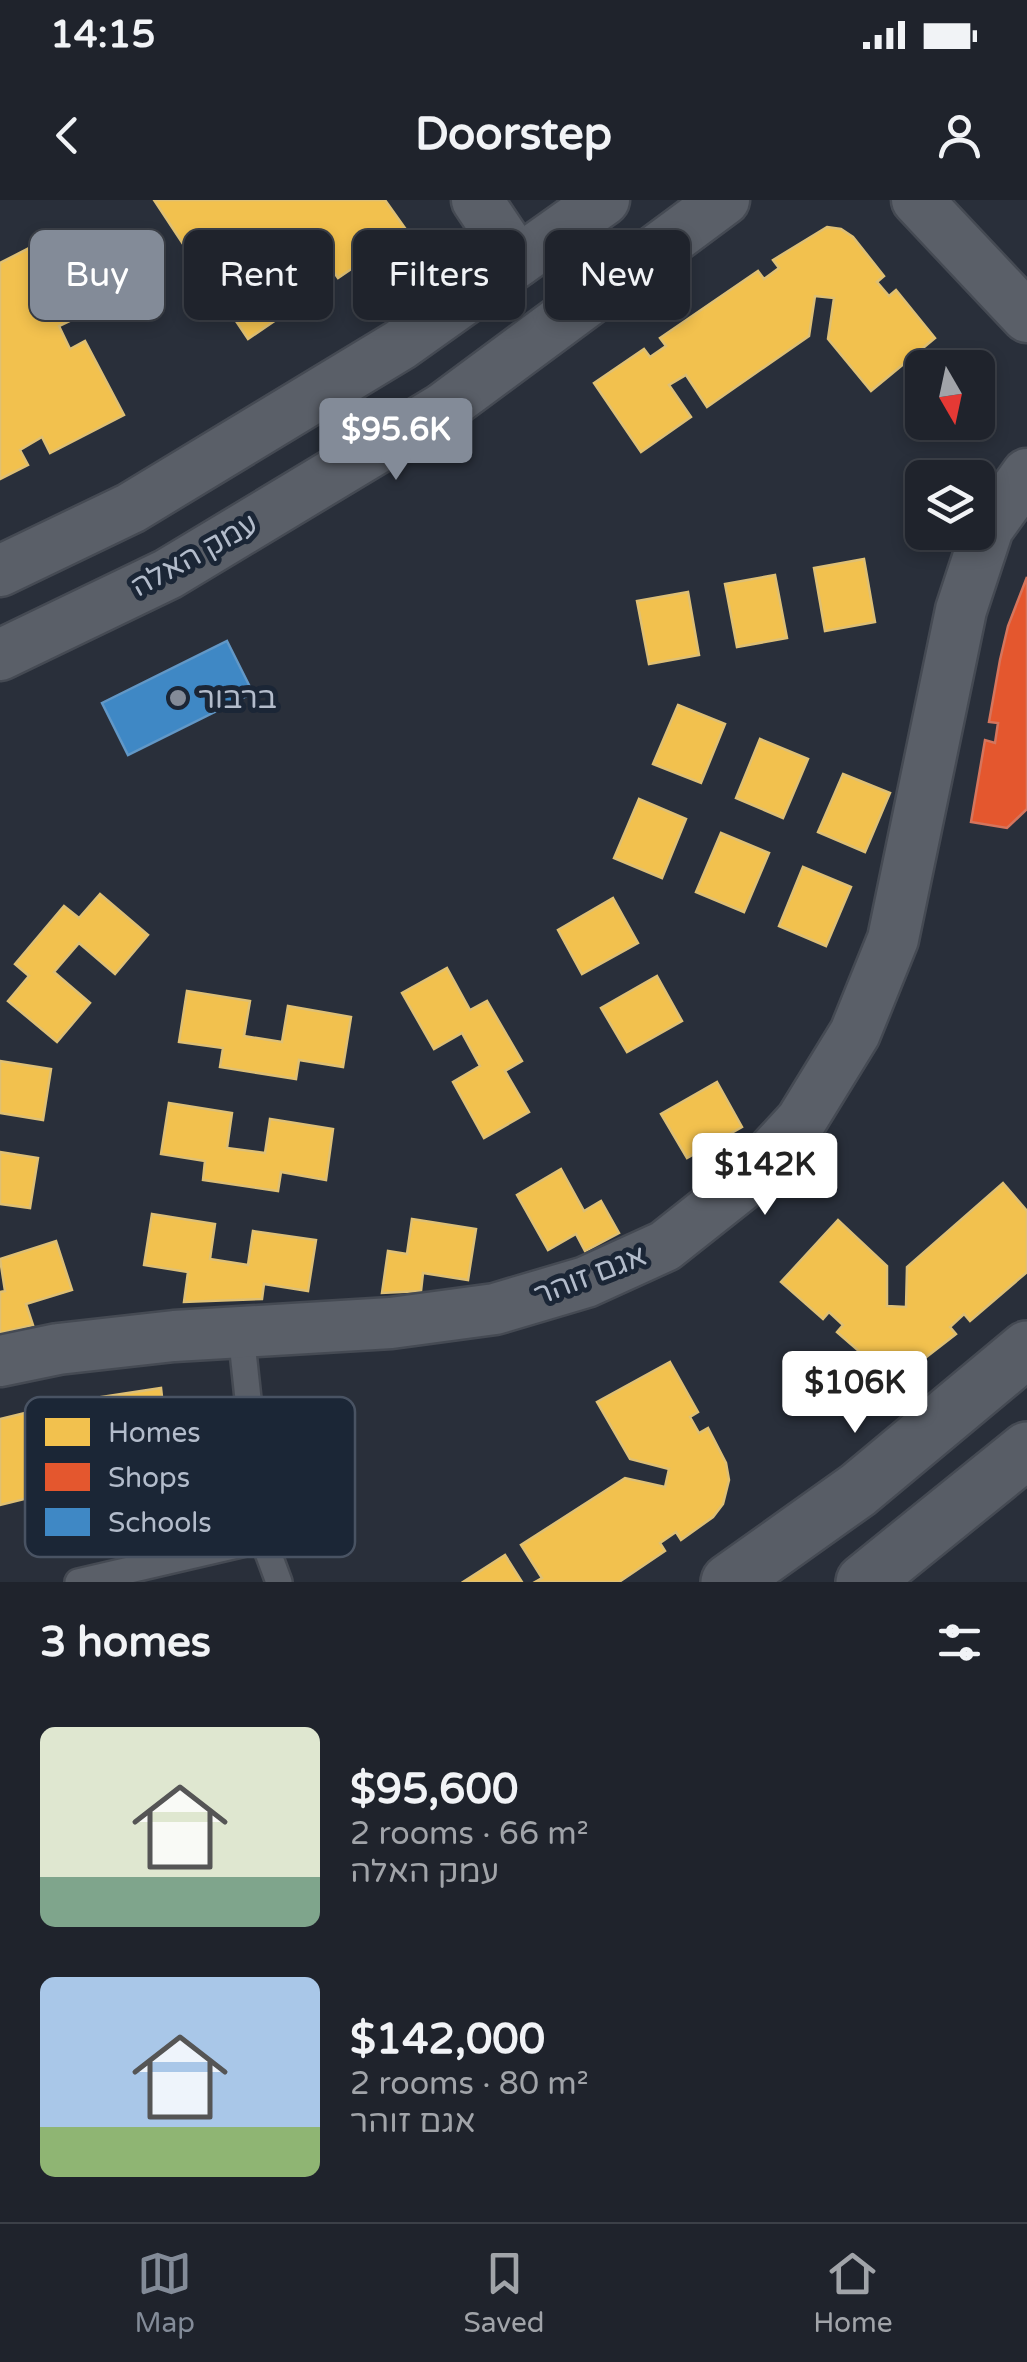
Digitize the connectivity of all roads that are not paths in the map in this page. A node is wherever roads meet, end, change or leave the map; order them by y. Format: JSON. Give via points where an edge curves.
{"nodes":[{"id":1,"x":477,"y":200,"type":"edge"},
{"id":2,"x":604,"y":200,"type":"edge"},
{"id":3,"x":724,"y":200,"type":"edge"},
{"id":4,"x":917,"y":200,"type":"edge"},
{"id":5,"x":497,"y":230,"type":"edge"},
{"id":6,"x":525,"y":256,"type":"edge"},
{"id":7,"x":1027,"y":317,"type":"edge"},
{"id":8,"x":435,"y":320,"type":"edge"},
{"id":9,"x":1027,"y":474,"type":"edge"},
{"id":10,"x":0,"y":571,"type":"edge"},
{"id":11,"x":0,"y":655,"type":"edge"},
{"id":12,"x":241,"y":1333,"type":"junction"},
{"id":13,"x":1027,"y":1349,"type":"edge"},
{"id":14,"x":0,"y":1361,"type":"edge"},
{"id":15,"x":248,"y":1397,"type":"edge"},
{"id":16,"x":1027,"y":1450,"type":"edge"},
{"id":17,"x":186,"y":1557,"type":"edge"},
{"id":18,"x":269,"y":1557,"type":"edge"},
{"id":19,"x":78,"y":1582,"type":"edge"},
{"id":20,"x":278,"y":1582,"type":"edge"},
{"id":21,"x":729,"y":1582,"type":"edge"},
{"id":22,"x":864,"y":1582,"type":"edge"}],
"edges":[{"from":1,"to":5,"type":"street"},
{"from":2,"to":6,"type":"street"},
{"from":3,"to":11,"type":"street","name":"עמק האלה","via":[[442,408],[168,574]]},
{"from":4,"to":7,"type":"street"},
{"from":8,"to":10,"type":"street","via":[[132,508]]},
{"from":9,"to":12,"type":"street","name":"אגם זוהר","via":[[988,528],[961,610],[892,938],[856,1033],[800,1121],[742,1185],[665,1246],[586,1282],[495,1309]]},
{"from":12,"to":14,"type":"street","name":"אגם זוהר","via":[[58,1349]]},
{"from":12,"to":15,"type":"lane"},
{"from":13,"to":21,"type":"main road","via":[[858,1490]]},
{"from":16,"to":22,"type":"main road"},
{"from":17,"to":19,"type":"lane"},
{"from":18,"to":20,"type":"lane"}]}
